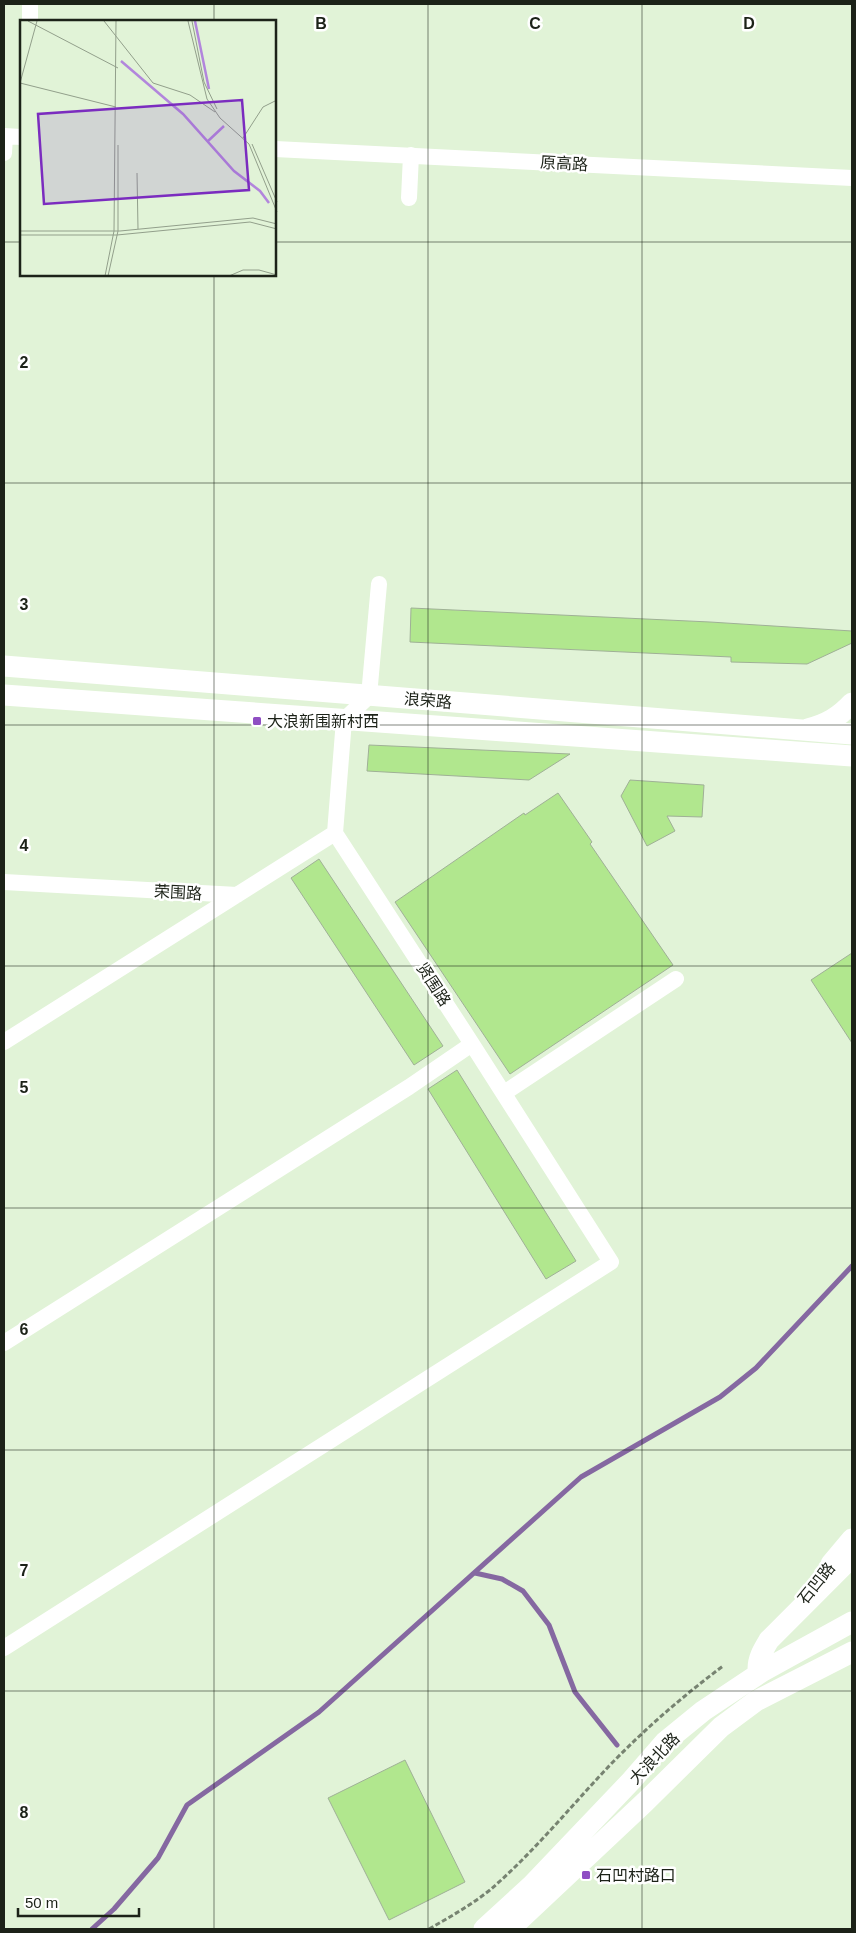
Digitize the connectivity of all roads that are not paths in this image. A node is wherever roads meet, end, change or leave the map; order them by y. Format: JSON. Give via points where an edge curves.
{"nodes":[{"id":1,"x":30,"y":4,"type":"edge"},
{"id":2,"x":30,"y":20,"type":"edge"},
{"id":3,"x":276,"y":149,"type":"edge"},
{"id":4,"x":411,"y":155,"type":"junction"},
{"id":5,"x":852,"y":178,"type":"edge"},
{"id":6,"x":409,"y":198,"type":"dead end"},
{"id":7,"x":379,"y":584,"type":"dead end"},
{"id":8,"x":4,"y":666,"type":"edge"},
{"id":9,"x":4,"y":695,"type":"edge"},
{"id":10,"x":369,"y":696,"type":"junction"},
{"id":11,"x":852,"y":703,"type":"edge"},
{"id":12,"x":344,"y":720,"type":"junction"},
{"id":13,"x":803,"y":730,"type":"junction"},
{"id":14,"x":852,"y":734,"type":"edge"},
{"id":15,"x":852,"y":756,"type":"edge"},
{"id":16,"x":335,"y":833,"type":"junction"},
{"id":17,"x":4,"y":882,"type":"edge"},
{"id":18,"x":237,"y":895,"type":"junction"},
{"id":19,"x":676,"y":979,"type":"dead end"},
{"id":20,"x":4,"y":1042,"type":"edge"},
{"id":21,"x":472,"y":1044,"type":"junction"},
{"id":22,"x":504,"y":1093,"type":"junction"},
{"id":23,"x":4,"y":1343,"type":"edge"},
{"id":24,"x":852,"y":1539,"type":"edge"},
{"id":25,"x":852,"y":1557,"type":"edge"},
{"id":26,"x":852,"y":1622,"type":"edge"},
{"id":27,"x":782,"y":1628,"type":"junction"},
{"id":28,"x":4,"y":1648,"type":"edge"},
{"id":29,"x":852,"y":1652,"type":"edge"},
{"id":30,"x":763,"y":1671,"type":"junction"},
{"id":31,"x":500,"y":1926,"type":"edge"}],
"edges":[{"from":1,"to":2,"type":"street"},
{"from":3,"to":4,"type":"street","name":"原高路"},
{"from":4,"to":5,"type":"street","name":"原高路"},
{"from":4,"to":6,"type":"street"},
{"from":7,"to":10,"type":"street"},
{"from":8,"to":10,"type":"main road","name":"浪荣路"},
{"from":9,"to":12,"type":"main road","name":"浪荣路"},
{"from":10,"to":12,"type":"street"},
{"from":10,"to":13,"type":"main road","name":"浪荣路"},
{"from":11,"to":13,"type":"main road","via":[[825,724]]},
{"from":12,"to":15,"type":"main road","name":"浪荣路"},
{"from":12,"to":16,"type":"street"},
{"from":13,"to":14,"type":"main road","name":"浪荣路"},
{"from":16,"to":18,"type":"street"},
{"from":16,"to":21,"type":"street","name":"贤围路"},
{"from":17,"to":18,"type":"street","name":"荣围路"},
{"from":18,"to":20,"type":"street"},
{"from":19,"to":22,"type":"street"},
{"from":21,"to":22,"type":"street","name":"贤围路"},
{"from":21,"to":23,"type":"street"},
{"from":22,"to":28,"type":"street","name":"贤围路","via":[[611,1262]]},
{"from":24,"to":27,"type":"main road","name":"石凹路"},
{"from":25,"to":27,"type":"main road","name":"石凹路"},
{"from":26,"to":30,"type":"main road","name":"大浪北路"},
{"from":27,"to":30,"type":"main road","name":"石凹路","via":[[762,1652],[758,1669]]},
{"from":29,"to":31,"type":"main road","name":"大浪北路","via":[[756,1701],[721,1727],[645,1802]]},
{"from":30,"to":31,"type":"main road","name":"大浪北路","via":[[703,1711],[665,1742],[532,1885]]}]}
